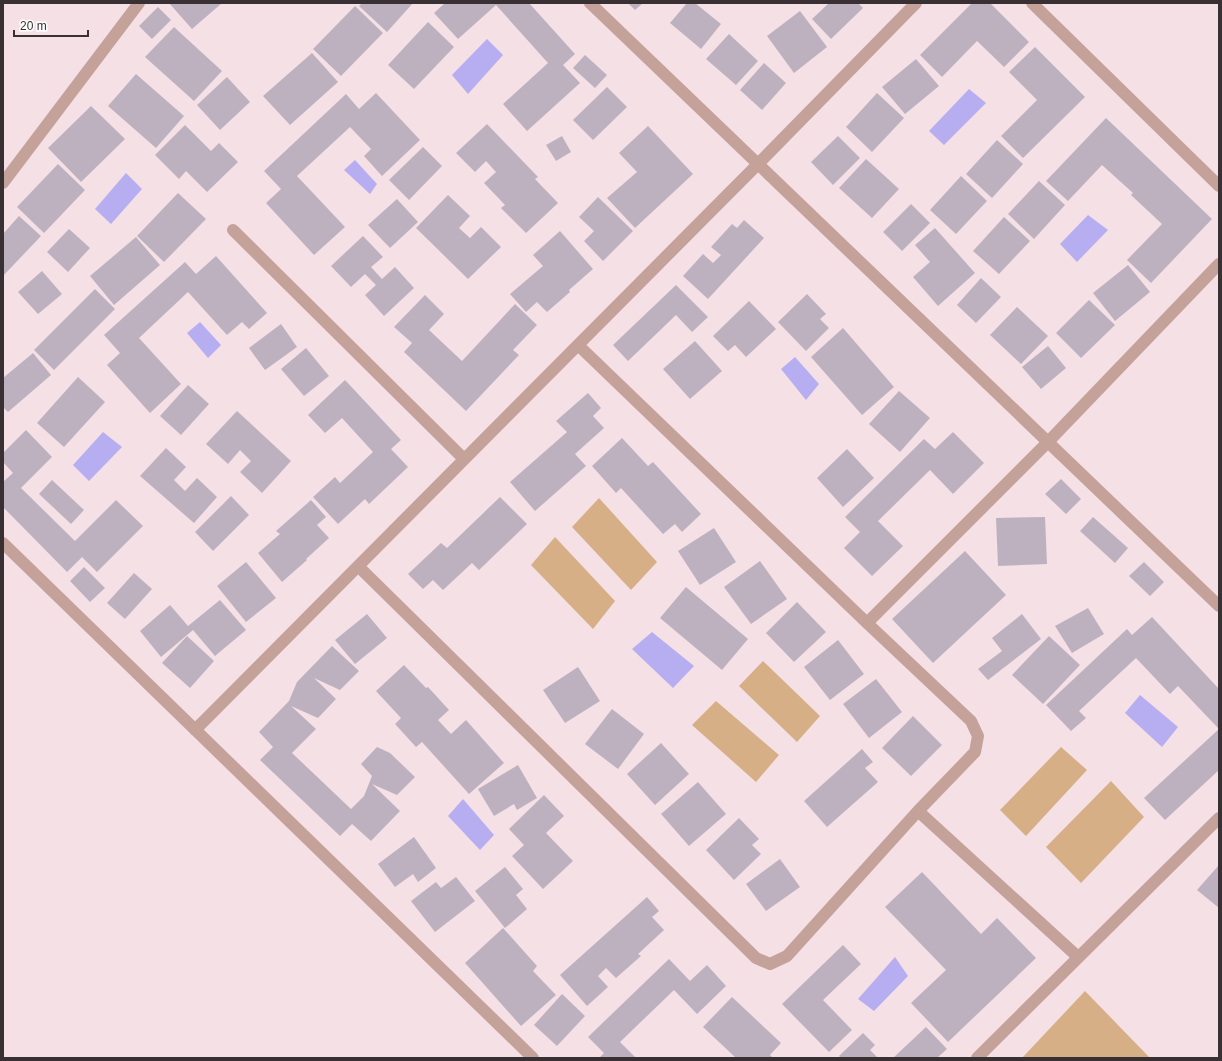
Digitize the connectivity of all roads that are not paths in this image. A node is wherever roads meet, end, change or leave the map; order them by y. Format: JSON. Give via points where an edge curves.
{"nodes":[{"id":1,"x":139,"y":3,"type":"edge"},
{"id":2,"x":590,"y":3,"type":"edge"},
{"id":3,"x":916,"y":3,"type":"edge"},
{"id":4,"x":1032,"y":3,"type":"edge"},
{"id":5,"x":758,"y":164,"type":"junction"},
{"id":6,"x":3,"y":183,"type":"edge"},
{"id":7,"x":1219,"y":186,"type":"edge"},
{"id":8,"x":233,"y":230,"type":"dead end"},
{"id":9,"x":1219,"y":264,"type":"edge"},
{"id":10,"x":578,"y":345,"type":"junction"},
{"id":11,"x":1048,"y":442,"type":"junction"},
{"id":12,"x":464,"y":459,"type":"junction"},
{"id":13,"x":3,"y":543,"type":"edge"},
{"id":14,"x":358,"y":566,"type":"junction"},
{"id":15,"x":1218,"y":604,"type":"edge"},
{"id":16,"x":867,"y":623,"type":"junction"},
{"id":17,"x":195,"y":730,"type":"junction"},
{"id":18,"x":918,"y":811,"type":"junction"},
{"id":19,"x":1219,"y":818,"type":"edge"},
{"id":20,"x":1078,"y":957,"type":"junction"},
{"id":21,"x":533,"y":1058,"type":"edge"},
{"id":22,"x":977,"y":1058,"type":"edge"}],
"edges":[{"from":1,"to":6,"type":"lane"},
{"from":2,"to":5,"type":"lane"},
{"from":3,"to":5,"type":"lane"},
{"from":4,"to":7,"type":"lane"},
{"from":5,"to":10,"type":"lane"},
{"from":5,"to":11,"type":"lane"},
{"from":8,"to":12,"type":"lane"},
{"from":9,"to":11,"type":"lane"},
{"from":10,"to":12,"type":"lane"},
{"from":10,"to":16,"type":"lane"},
{"from":11,"to":15,"type":"lane"},
{"from":11,"to":16,"type":"lane"},
{"from":12,"to":14,"type":"lane"},
{"from":13,"to":17,"type":"lane"},
{"from":14,"to":17,"type":"lane"},
{"from":14,"to":18,"type":"lane","via":[[756,958],[770,964],[787,956]]},
{"from":16,"to":18,"type":"lane","via":[[971,721],[978,736],[975,752]]},
{"from":17,"to":21,"type":"lane"},
{"from":18,"to":20,"type":"lane"},
{"from":19,"to":20,"type":"lane"},
{"from":20,"to":22,"type":"lane"}]}
